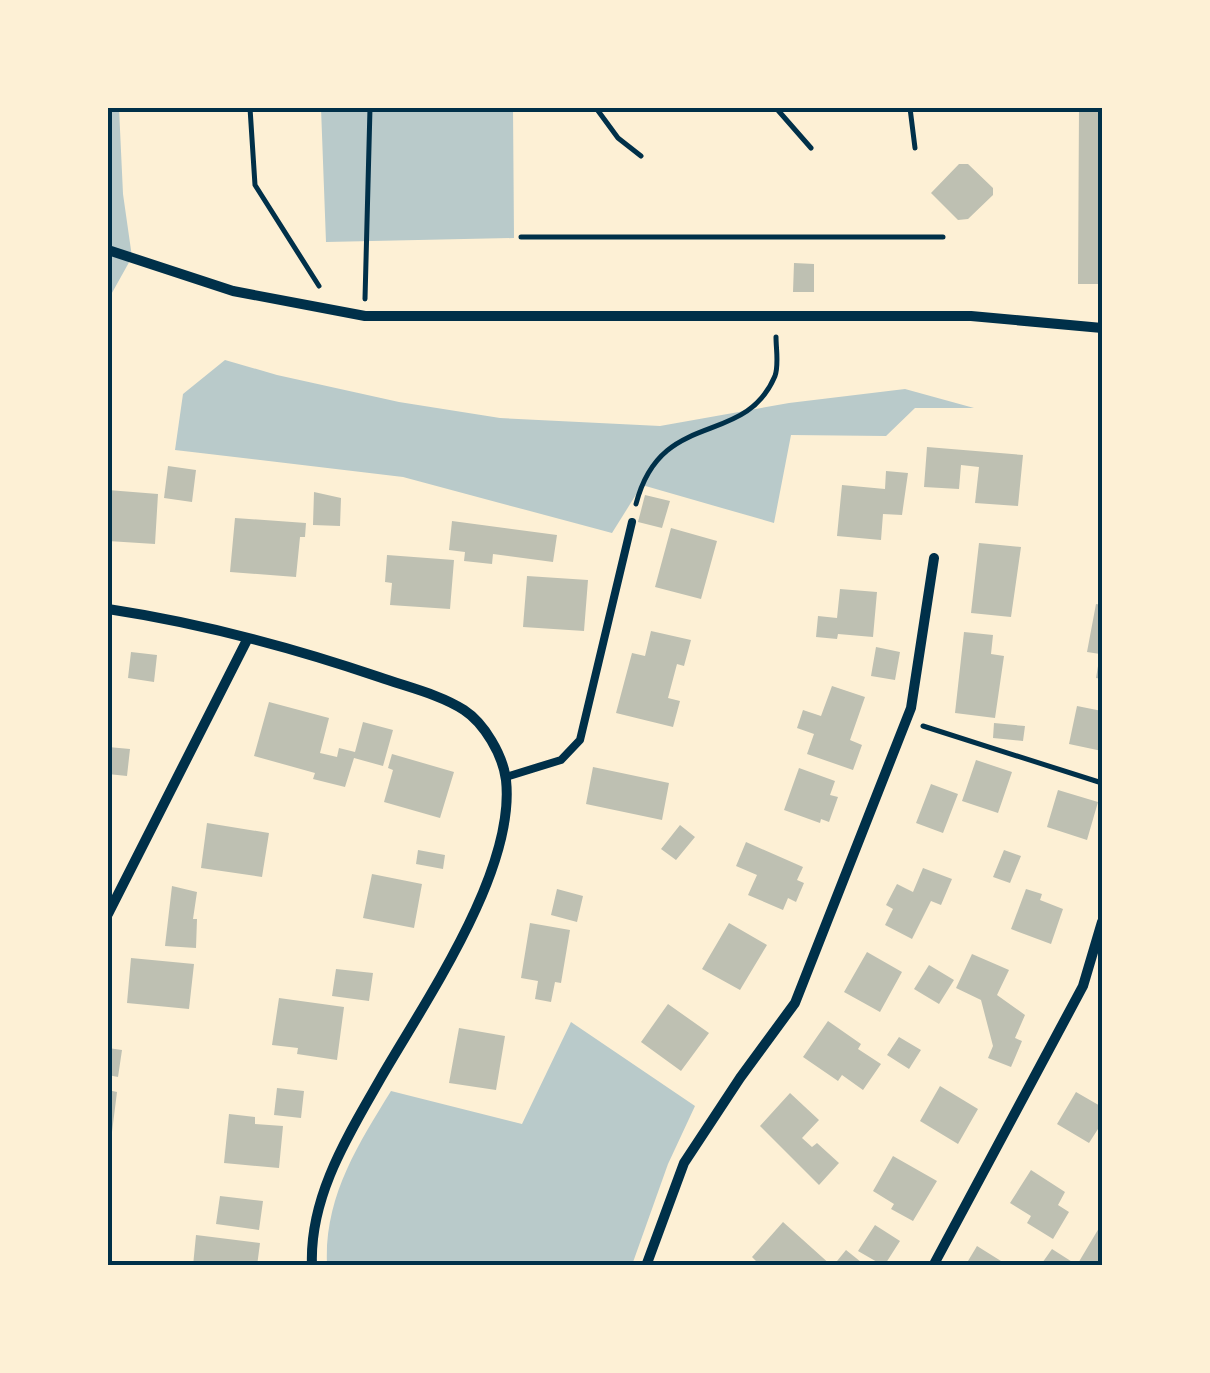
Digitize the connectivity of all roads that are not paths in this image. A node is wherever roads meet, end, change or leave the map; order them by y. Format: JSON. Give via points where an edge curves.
{"nodes":[{"id":1,"x":108,"y":250,"type":"edge"},
{"id":2,"x":1102,"y":328,"type":"edge"},
{"id":3,"x":632,"y":522,"type":"road end"},
{"id":4,"x":934,"y":558,"type":"dead end"},
{"id":5,"x":108,"y":608,"type":"edge"},
{"id":6,"x":248,"y":638,"type":"junction"},
{"id":7,"x":506,"y":777,"type":"junction"},
{"id":8,"x":108,"y":914,"type":"edge"},
{"id":9,"x":1102,"y":922,"type":"edge"},
{"id":10,"x":312,"y":1266,"type":"edge"},
{"id":11,"x":646,"y":1266,"type":"edge"},
{"id":12,"x":933,"y":1266,"type":"edge"}],
"edges":[{"from":1,"to":2,"type":"street","via":[[233,291],[337,314],[972,316]]},
{"from":3,"to":7,"type":"lane","via":[[580,740],[561,760]]},
{"from":4,"to":11,"type":"street","via":[[912,708],[795,1004],[684,1163]]},
{"from":5,"to":6,"type":"street"},
{"from":6,"to":7,"type":"street","via":[[294,648],[465,711],[486,730]]},
{"from":6,"to":8,"type":"street"},
{"from":7,"to":10,"type":"street","via":[[495,861],[459,942],[336,1157],[317,1216]]},
{"from":9,"to":12,"type":"street","via":[[1083,986]]}]}
